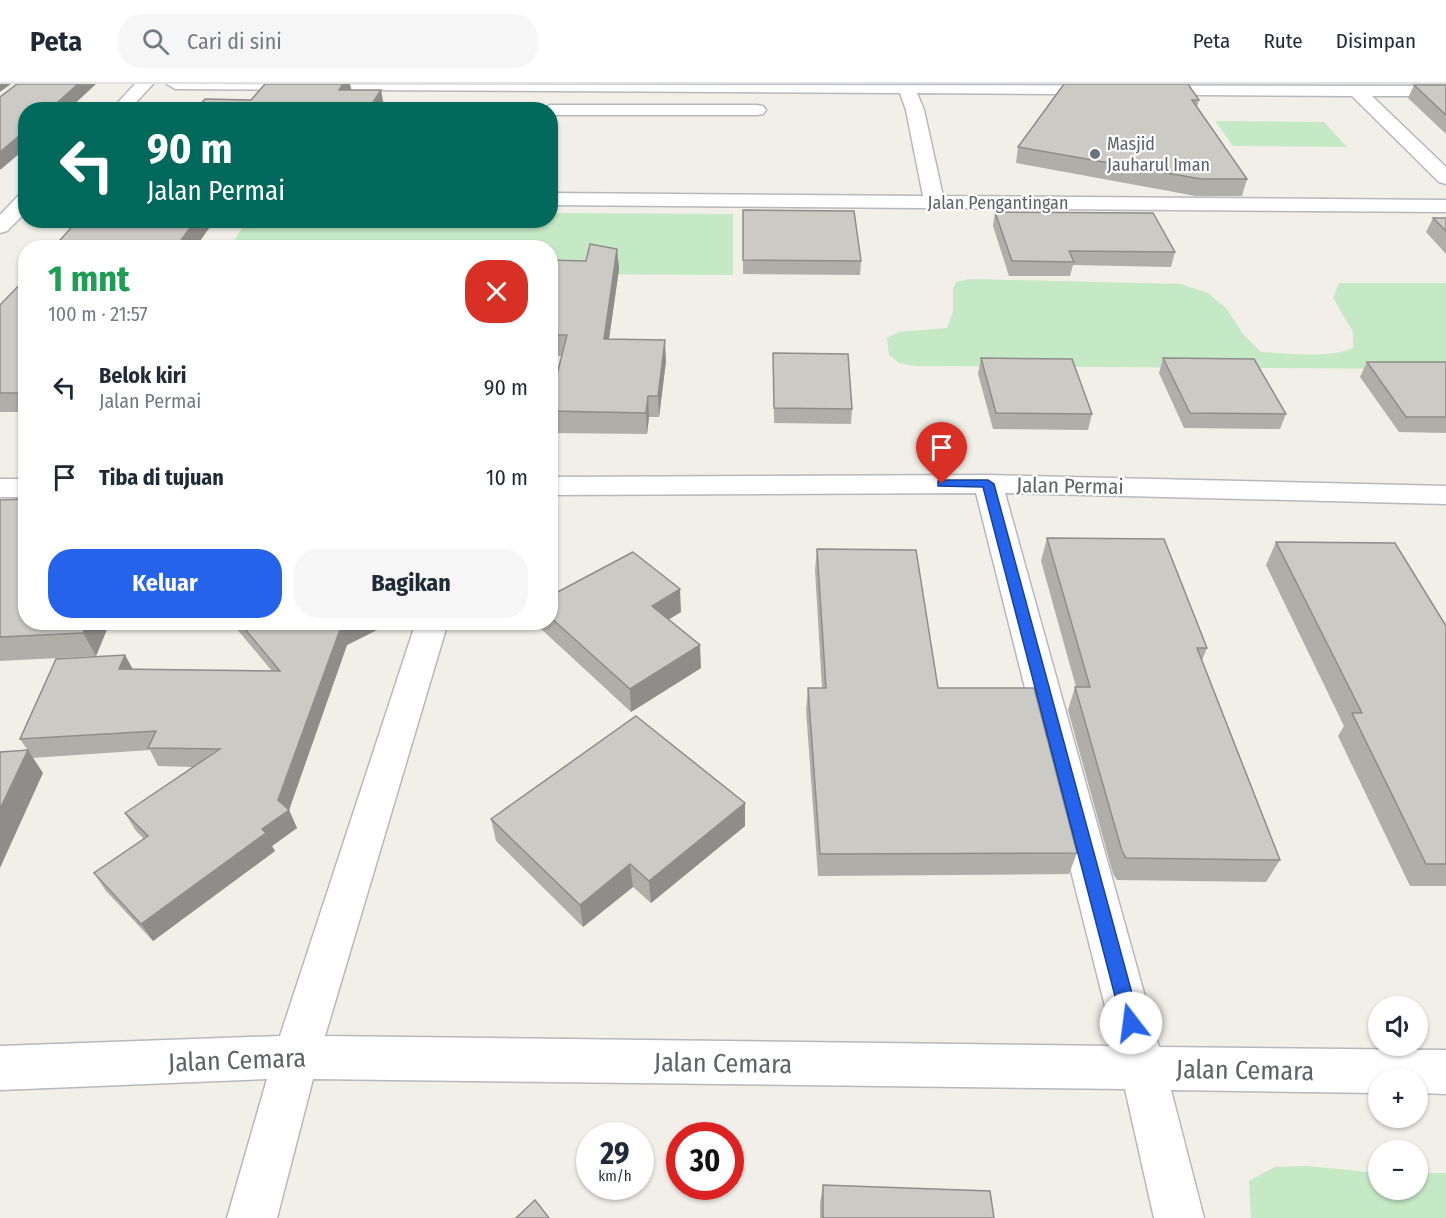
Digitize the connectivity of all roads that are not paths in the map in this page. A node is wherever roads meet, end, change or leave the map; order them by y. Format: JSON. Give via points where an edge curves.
{"nodes":[{"id":1,"x":145,"y":84,"type":"edge"},
{"id":2,"x":175,"y":84,"type":"edge"},
{"id":3,"x":473,"y":85,"type":"edge"},
{"id":4,"x":939,"y":86,"type":"edge"},
{"id":5,"x":907,"y":88,"type":"junction"},
{"id":6,"x":1357,"y":91,"type":"junction"},
{"id":7,"x":1446,"y":92,"type":"edge"},
{"id":8,"x":126,"y":102,"type":"edge"},
{"id":9,"x":558,"y":110,"type":"edge"},
{"id":10,"x":774,"y":110,"type":"dead end"},
{"id":11,"x":891,"y":110,"type":"dead end"},
{"id":12,"x":915,"y":110,"type":"junction"},
{"id":13,"x":1446,"y":177,"type":"edge"},
{"id":14,"x":0,"y":195,"type":"edge"},
{"id":15,"x":18,"y":196,"type":"edge"},
{"id":16,"x":558,"y":199,"type":"edge"},
{"id":17,"x":934,"y":203,"type":"junction"},
{"id":18,"x":18,"y":206,"type":"edge"},
{"id":19,"x":1446,"y":206,"type":"edge"},
{"id":20,"x":0,"y":226,"type":"edge"},
{"id":21,"x":988,"y":484,"type":"junction"},
{"id":22,"x":558,"y":486,"type":"edge"},
{"id":23,"x":0,"y":488,"type":"edge"},
{"id":24,"x":18,"y":488,"type":"edge"},
{"id":25,"x":1446,"y":495,"type":"edge"},
{"id":26,"x":429,"y":630,"type":"edge"},
{"id":27,"x":296,"y":1057,"type":"junction"},
{"id":28,"x":0,"y":1068,"type":"edge"},
{"id":29,"x":1143,"y":1068,"type":"junction"},
{"id":30,"x":1446,"y":1072,"type":"edge"},
{"id":31,"x":252,"y":1218,"type":"edge"},
{"id":32,"x":1179,"y":1218,"type":"edge"}],
"edges":[{"from":1,"to":8,"type":"street"},
{"from":2,"to":3,"type":"street","via":[[419,93]]},
{"from":3,"to":5,"type":"street"},
{"from":4,"to":5,"type":"street"},
{"from":4,"to":6,"type":"street"},
{"from":5,"to":12,"type":"street"},
{"from":6,"to":7,"type":"street"},
{"from":6,"to":13,"type":"street"},
{"from":9,"to":10,"type":"street"},
{"from":11,"to":12,"type":"street"},
{"from":12,"to":17,"type":"street"},
{"from":14,"to":15,"type":"street"},
{"from":16,"to":17,"type":"street","name":"Jalan Pengantingan"},
{"from":17,"to":19,"type":"street","name":"Jalan Pengantingan"},
{"from":18,"to":20,"type":"street"},
{"from":21,"to":22,"type":"street","name":"Jalan Permai"},
{"from":21,"to":25,"type":"street","name":"Jalan Permai"},
{"from":21,"to":29,"type":"street"},
{"from":23,"to":24,"type":"street"},
{"from":26,"to":27,"type":"street"},
{"from":27,"to":28,"type":"street","name":"Jalan Cemara"},
{"from":27,"to":29,"type":"street","name":"Jalan Cemara"},
{"from":27,"to":31,"type":"street"},
{"from":29,"to":30,"type":"street","name":"Jalan Cemara"},
{"from":29,"to":32,"type":"street"}]}
